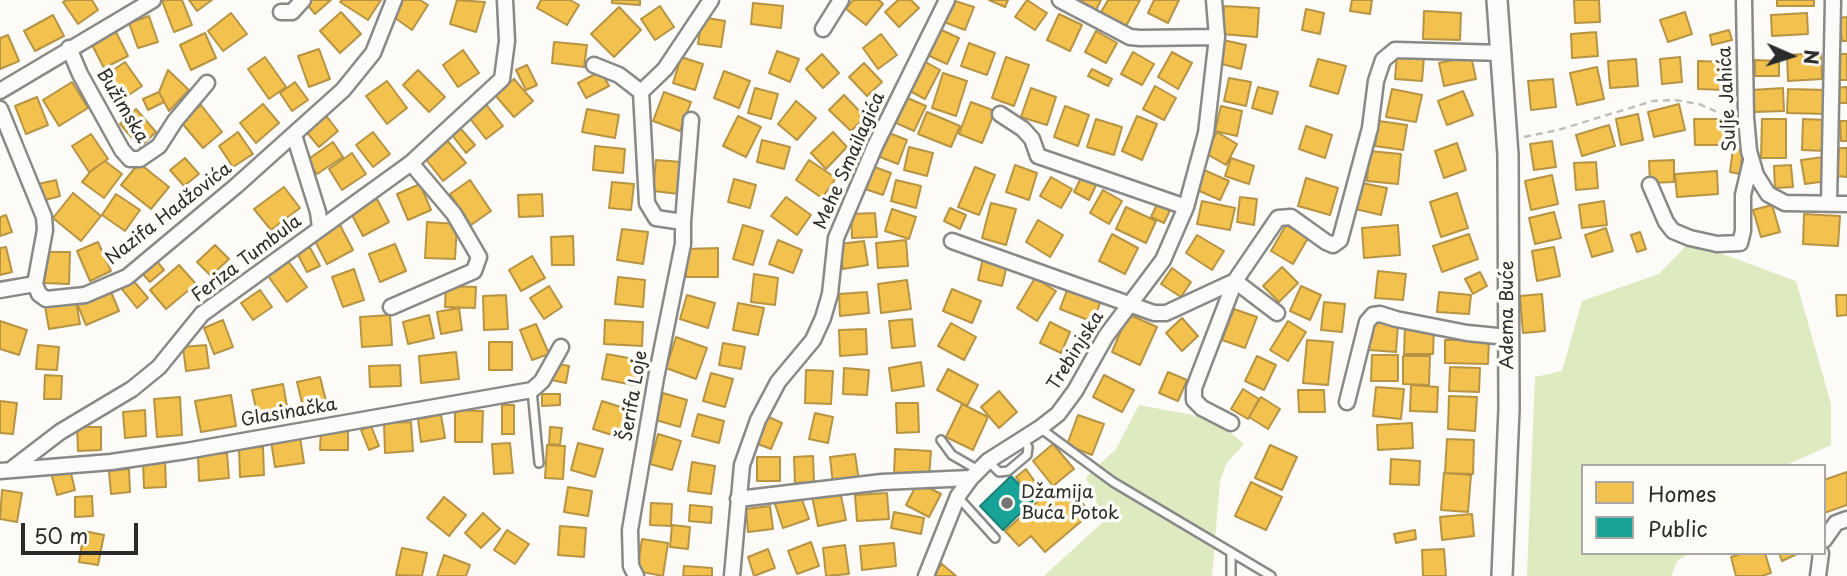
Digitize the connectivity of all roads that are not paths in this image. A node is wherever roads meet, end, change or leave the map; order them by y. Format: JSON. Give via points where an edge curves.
{"nodes":[{"id":1,"x":153,"y":0,"type":"edge"},
{"id":2,"x":303,"y":0,"type":"edge"},
{"id":3,"x":394,"y":0,"type":"edge"},
{"id":4,"x":505,"y":0,"type":"edge"},
{"id":5,"x":711,"y":0,"type":"edge"},
{"id":6,"x":841,"y":0,"type":"edge"},
{"id":7,"x":947,"y":0,"type":"edge"},
{"id":8,"x":1060,"y":0,"type":"edge"},
{"id":9,"x":1214,"y":0,"type":"edge"},
{"id":10,"x":1497,"y":0,"type":"edge"},
{"id":11,"x":1744,"y":0,"type":"edge"},
{"id":12,"x":1833,"y":0,"type":"edge"},
{"id":13,"x":281,"y":12,"type":"dead end"},
{"id":14,"x":822,"y":29,"type":"dead end"},
{"id":15,"x":1217,"y":37,"type":"junction"},
{"id":16,"x":69,"y":48,"type":"junction"},
{"id":17,"x":1503,"y":53,"type":"junction"},
{"id":18,"x":594,"y":65,"type":"dead end"},
{"id":19,"x":207,"y":83,"type":"dead end"},
{"id":20,"x":0,"y":91,"type":"edge"},
{"id":21,"x":641,"y":92,"type":"junction"},
{"id":22,"x":0,"y":109,"type":"edge"},
{"id":23,"x":1000,"y":114,"type":"dead end"},
{"id":24,"x":691,"y":120,"type":"dead end"},
{"id":25,"x":294,"y":135,"type":"junction"},
{"id":26,"x":1751,"y":160,"type":"junction"},
{"id":27,"x":411,"y":163,"type":"junction"},
{"id":28,"x":1650,"y":185,"type":"dead end"},
{"id":29,"x":1829,"y":204,"type":"junction"},
{"id":30,"x":1847,"y":204,"type":"edge"},
{"id":31,"x":1186,"y":207,"type":"junction"},
{"id":32,"x":683,"y":222,"type":"junction"},
{"id":33,"x":320,"y":229,"type":"junction"},
{"id":34,"x":952,"y":241,"type":"dead end"},
{"id":35,"x":1235,"y":281,"type":"junction"},
{"id":36,"x":35,"y":284,"type":"junction"},
{"id":37,"x":0,"y":290,"type":"edge"},
{"id":38,"x":1130,"y":303,"type":"junction"},
{"id":39,"x":391,"y":307,"type":"dead end"},
{"id":40,"x":1277,"y":313,"type":"dead end"},
{"id":41,"x":1508,"y":337,"type":"junction"},
{"id":42,"x":561,"y":347,"type":"dead end"},
{"id":43,"x":532,"y":390,"type":"junction"},
{"id":44,"x":1347,"y":402,"type":"dead end"},
{"id":45,"x":1231,"y":422,"type":"dead end"},
{"id":46,"x":1040,"y":428,"type":"junction"},
{"id":47,"x":941,"y":440,"type":"dead end"},
{"id":48,"x":539,"y":463,"type":"dead end"},
{"id":49,"x":7,"y":470,"type":"edge"},
{"id":50,"x":979,"y":470,"type":"junction"},
{"id":51,"x":958,"y":496,"type":"junction"},
{"id":52,"x":738,"y":499,"type":"junction"},
{"id":53,"x":1847,"y":519,"type":"edge"},
{"id":54,"x":1826,"y":537,"type":"edge"},
{"id":55,"x":995,"y":538,"type":"dead end"},
{"id":56,"x":1231,"y":552,"type":"junction"},
{"id":57,"x":1821,"y":555,"type":"edge"},
{"id":58,"x":636,"y":576,"type":"edge"},
{"id":59,"x":732,"y":576,"type":"edge"},
{"id":60,"x":926,"y":576,"type":"edge"},
{"id":61,"x":1231,"y":576,"type":"edge"},
{"id":62,"x":1271,"y":576,"type":"edge"},
{"id":63,"x":1502,"y":576,"type":"edge"},
{"id":64,"x":1818,"y":576,"type":"edge"}],
"edges":[{"from":1,"to":16,"type":"street"},
{"from":2,"to":13,"type":"street","via":[[292,12]]},
{"from":3,"to":25,"type":"street","name":"Nazifa Hadžovića","via":[[373,53],[343,90]]},
{"from":4,"to":27,"type":"street","name":"Feriza Tumbula","via":[[507,41],[502,79]]},
{"from":5,"to":21,"type":"street","via":[[665,69]]},
{"from":6,"to":14,"type":"street"},
{"from":7,"to":52,"type":"street","name":"Mehe Smailagića","via":[[875,146],[836,238],[823,318],[813,340],[778,382],[758,420],[742,465]]},
{"from":8,"to":15,"type":"street","via":[[1130,37]]},
{"from":9,"to":15,"type":"street","name":"Trebinjska"},
{"from":10,"to":17,"type":"street","name":"Adema Buće"},
{"from":11,"to":26,"type":"street","name":"Sulje Jahića"},
{"from":12,"to":29,"type":"street"},
{"from":15,"to":31,"type":"street","name":"Trebinjska","via":[[1206,133]]},
{"from":16,"to":19,"type":"street","name":"Bužimska","via":[[130,159],[141,159],[159,146]]},
{"from":16,"to":20,"type":"street"},
{"from":17,"to":35,"type":"street","via":[[1395,50],[1383,60],[1340,240],[1326,242],[1292,217],[1278,218]]},
{"from":17,"to":41,"type":"street","name":"Adema Buće"},
{"from":18,"to":21,"type":"street","via":[[619,75]]},
{"from":21,"to":32,"type":"street","via":[[647,202],[656,218]]},
{"from":22,"to":36,"type":"street","via":[[44,217]]},
{"from":23,"to":31,"type":"street","via":[[1023,130],[1038,156]]},
{"from":24,"to":32,"type":"street","name":"Šerifa Loje"},
{"from":25,"to":33,"type":"street"},
{"from":25,"to":36,"type":"street","name":"Nazifa Hadžovića","via":[[127,277],[85,295],[46,299]]},
{"from":26,"to":28,"type":"street","via":[[1740,243],[1717,244],[1673,231]]},
{"from":26,"to":29,"type":"street","name":"Sulje Jahića","via":[[1768,194],[1785,203]]},
{"from":27,"to":33,"type":"street","name":"Feriza Tumbula"},
{"from":27,"to":39,"type":"street","via":[[454,214],[479,257],[474,271]]},
{"from":29,"to":30,"type":"street","name":"Sulje Jahića"},
{"from":31,"to":38,"type":"street","name":"Trebinjska","via":[[1163,260]]},
{"from":32,"to":58,"type":"street","name":"Šerifa Loje","via":[[683,244],[630,530],[631,566]]},
{"from":33,"to":49,"type":"street","name":"Feriza Tumbula","via":[[202,314],[159,367],[132,389]]},
{"from":34,"to":38,"type":"street","name":"Trebinjska"},
{"from":35,"to":38,"type":"street","via":[[1166,313]]},
{"from":35,"to":40,"type":"street"},
{"from":35,"to":45,"type":"street","via":[[1194,388],[1194,400],[1202,408]]},
{"from":36,"to":37,"type":"street"},
{"from":38,"to":46,"type":"street","name":"Trebinjska","via":[[1075,391]]},
{"from":41,"to":44,"type":"street","via":[[1373,315]]},
{"from":41,"to":63,"type":"street","name":"Adema Buće"},
{"from":42,"to":43,"type":"street"},
{"from":43,"to":48,"type":"lane"},
{"from":43,"to":49,"type":"street","name":"Glasinačka","via":[[186,451]]},
{"from":46,"to":50,"type":"street","name":"Trebinjska"},
{"from":46,"to":56,"type":"lane","via":[[1113,482]]},
{"from":47,"to":50,"type":"lane","via":[[952,455]]},
{"from":50,"to":51,"type":"street","name":"Trebinjska"},
{"from":50,"to":52,"type":"street"},
{"from":51,"to":55,"type":"lane"},
{"from":51,"to":60,"type":"street","name":"Trebinjska"},
{"from":52,"to":59,"type":"street","name":"Mehe Smailagića"},
{"from":53,"to":54,"type":"street","via":[[1836,523]]},
{"from":56,"to":61,"type":"lane"},
{"from":56,"to":62,"type":"lane"},
{"from":57,"to":64,"type":"street"}]}
